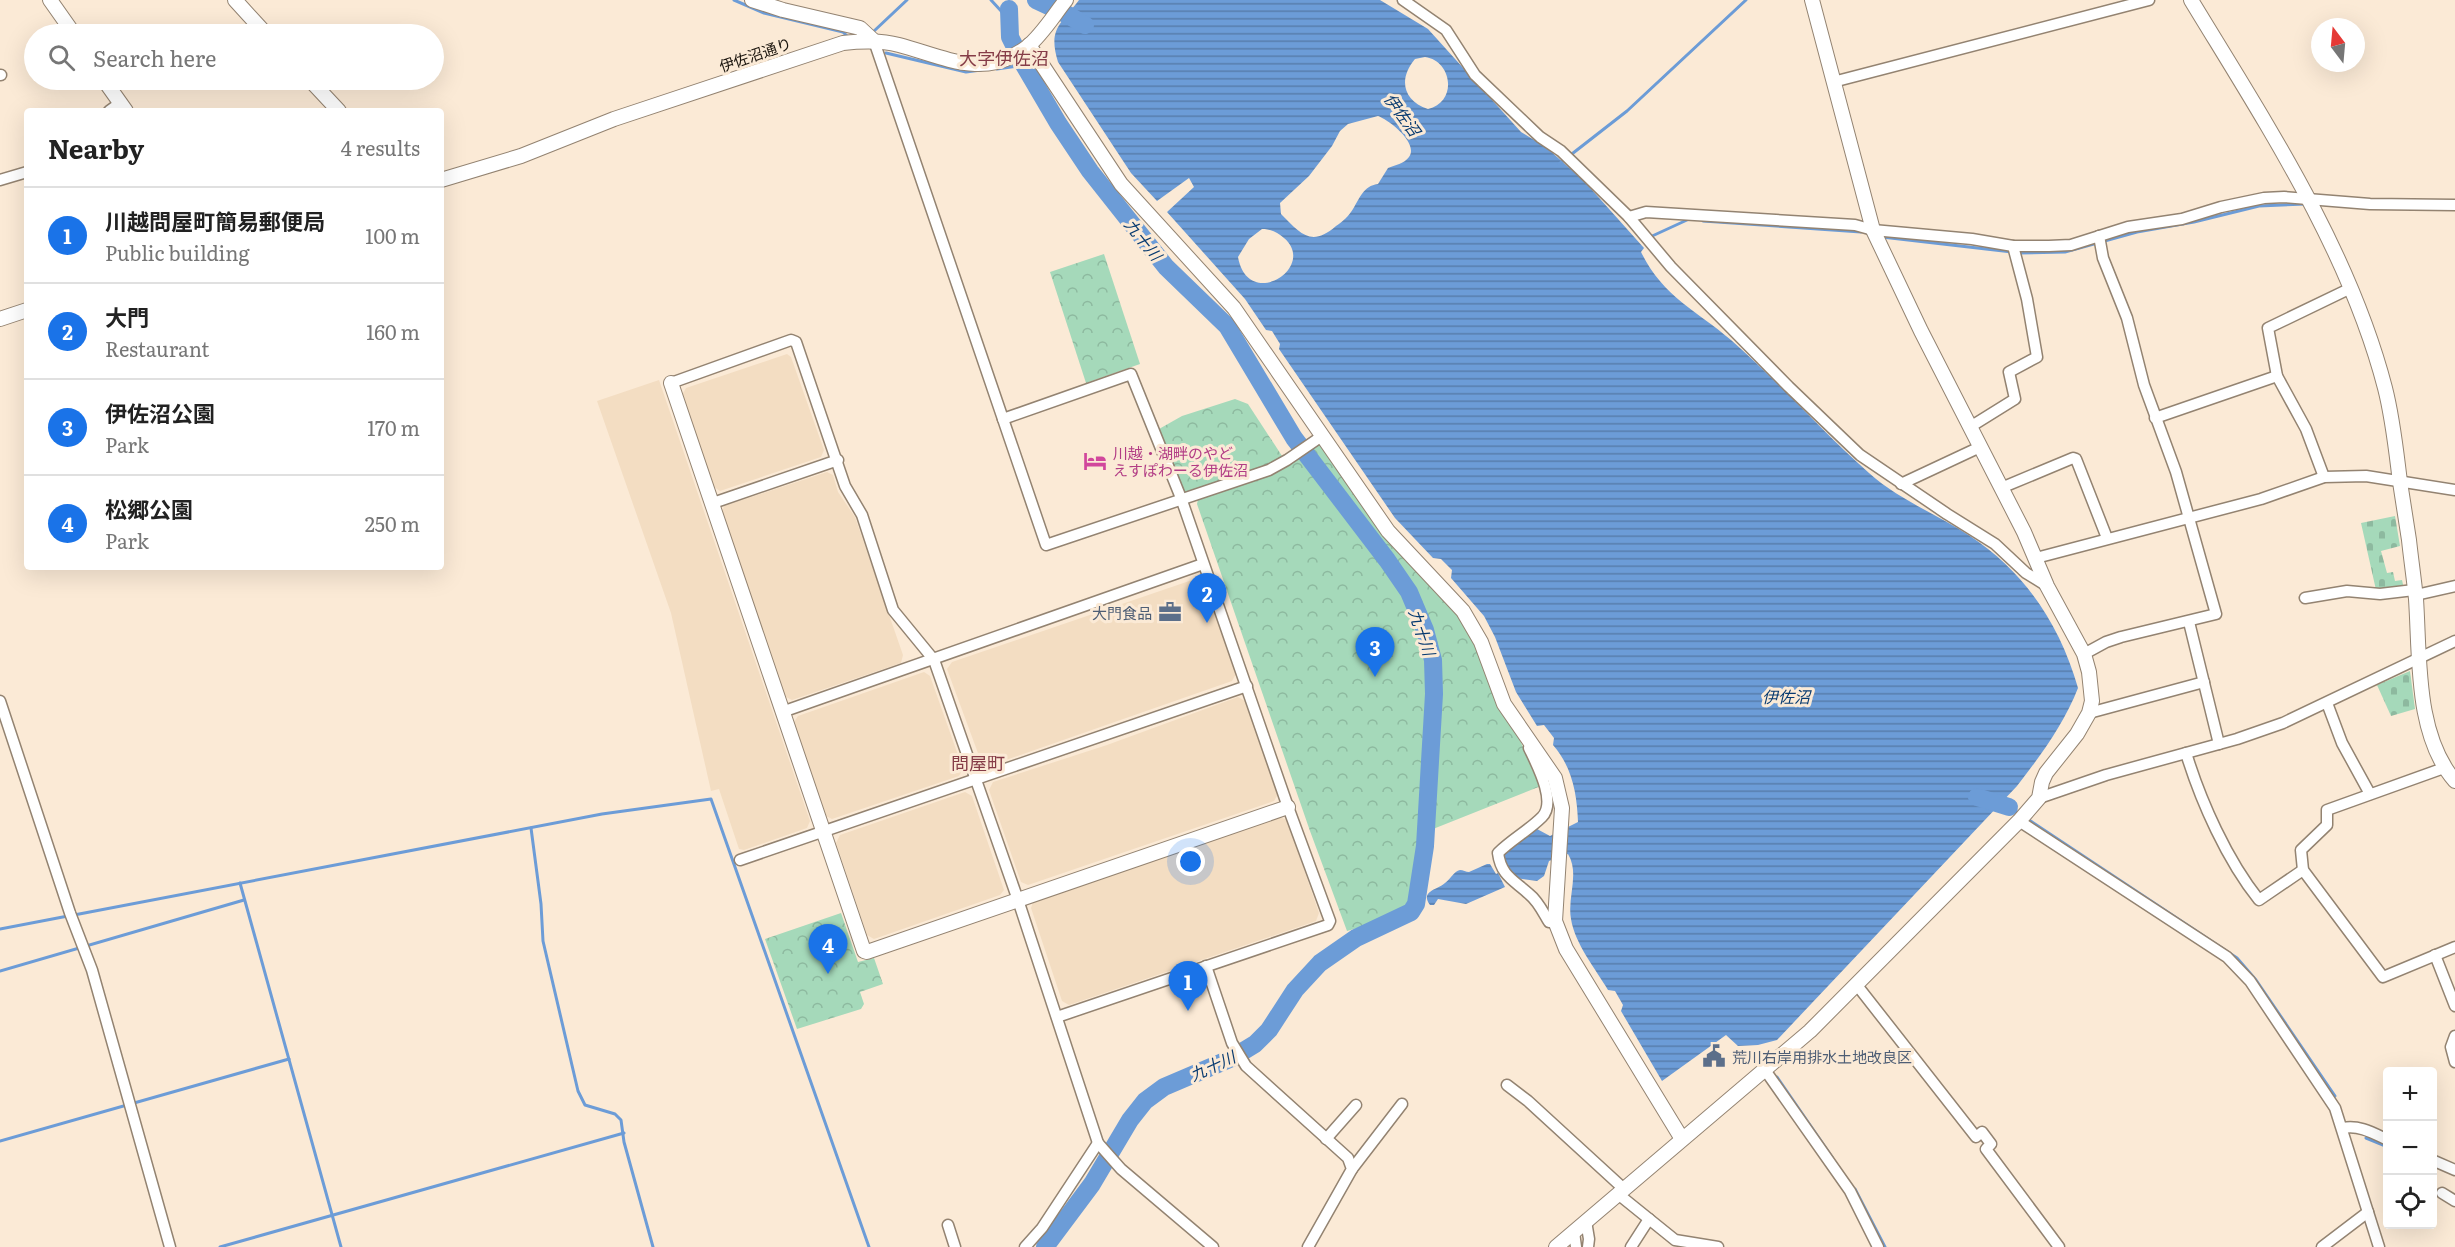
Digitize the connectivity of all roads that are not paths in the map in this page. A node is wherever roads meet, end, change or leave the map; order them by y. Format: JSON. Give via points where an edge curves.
{"nodes":[{"id":1,"x":50,"y":0,"type":"edge"},
{"id":2,"x":234,"y":0,"type":"edge"},
{"id":3,"x":752,"y":0,"type":"edge"},
{"id":4,"x":1066,"y":0,"type":"edge"},
{"id":5,"x":1403,"y":0,"type":"edge"},
{"id":6,"x":1812,"y":0,"type":"edge"},
{"id":7,"x":2149,"y":0,"type":"edge"},
{"id":8,"x":2191,"y":0,"type":"edge"},
{"id":9,"x":67,"y":24,"type":"edge"},
{"id":10,"x":257,"y":24,"type":"edge"},
{"id":11,"x":874,"y":41,"type":"junction"},
{"id":12,"x":1027,"y":47,"type":"junction"},
{"id":13,"x":1833,"y":82,"type":"junction"},
{"id":14,"x":109,"y":90,"type":"edge"},
{"id":15,"x":319,"y":90,"type":"edge"},
{"id":16,"x":119,"y":108,"type":"edge"},
{"id":17,"x":336,"y":108,"type":"edge"},
{"id":18,"x":24,"y":173,"type":"edge"},
{"id":19,"x":444,"y":179,"type":"edge"},
{"id":20,"x":0,"y":180,"type":"edge"},
{"id":21,"x":2308,"y":199,"type":"junction"},
{"id":22,"x":2455,"y":205,"type":"edge"},
{"id":23,"x":1629,"y":217,"type":"junction"},
{"id":24,"x":1873,"y":230,"type":"junction"},
{"id":25,"x":2099,"y":236,"type":"junction"},
{"id":26,"x":2013,"y":246,"type":"junction"},
{"id":27,"x":2351,"y":288,"type":"junction"},
{"id":28,"x":24,"y":311,"type":"edge"},
{"id":29,"x":1,"y":316,"type":"edge"},
{"id":30,"x":2277,"y":376,"type":"junction"},
{"id":31,"x":671,"y":383,"type":"joint"},
{"id":32,"x":2155,"y":418,"type":"junction"},
{"id":33,"x":1004,"y":419,"type":"junction"},
{"id":34,"x":1970,"y":427,"type":"junction"},
{"id":35,"x":1316,"y":440,"type":"junction"},
{"id":36,"x":1980,"y":447,"type":"junction"},
{"id":37,"x":838,"y":460,"type":"junction"},
{"id":38,"x":2324,"y":477,"type":"junction"},
{"id":39,"x":2400,"y":482,"type":"junction"},
{"id":40,"x":1902,"y":484,"type":"junction"},
{"id":41,"x":2001,"y":488,"type":"junction"},
{"id":42,"x":2451,"y":490,"type":"edge"},
{"id":43,"x":1181,"y":498,"type":"junction"},
{"id":44,"x":2455,"y":499,"type":"edge"},
{"id":45,"x":713,"y":503,"type":"junction"},
{"id":46,"x":2189,"y":517,"type":"junction"},
{"id":47,"x":2107,"y":538,"type":"junction"},
{"id":48,"x":2036,"y":558,"type":"junction"},
{"id":49,"x":1203,"y":564,"type":"junction"},
{"id":50,"x":2047,"y":586,"type":"junction"},
{"id":51,"x":2455,"y":586,"type":"edge"},
{"id":52,"x":2415,"y":593,"type":"junction"},
{"id":53,"x":2305,"y":598,"type":"dead end"},
{"id":54,"x":2189,"y":622,"type":"junction"},
{"id":55,"x":2455,"y":641,"type":"edge"},
{"id":56,"x":2084,"y":654,"type":"junction"},
{"id":57,"x":2419,"y":659,"type":"junction"},
{"id":58,"x":934,"y":660,"type":"junction"},
{"id":59,"x":2204,"y":682,"type":"junction"},
{"id":60,"x":1247,"y":686,"type":"junction"},
{"id":61,"x":0,"y":700,"type":"edge"},
{"id":62,"x":2327,"y":703,"type":"junction"},
{"id":63,"x":782,"y":712,"type":"junction"},
{"id":64,"x":2089,"y":713,"type":"junction"},
{"id":65,"x":1516,"y":721,"type":"junction"},
{"id":66,"x":2219,"y":744,"type":"junction"},
{"id":67,"x":2186,"y":753,"type":"junction"},
{"id":68,"x":2444,"y":768,"type":"junction"},
{"id":69,"x":976,"y":778,"type":"junction"},
{"id":70,"x":2455,"y":782,"type":"edge"},
{"id":71,"x":2370,"y":794,"type":"junction"},
{"id":72,"x":2039,"y":798,"type":"junction"},
{"id":73,"x":1288,"y":807,"type":"junction"},
{"id":74,"x":2019,"y":822,"type":"junction"},
{"id":75,"x":824,"y":832,"type":"junction"},
{"id":76,"x":740,"y":860,"type":"dead end"},
{"id":77,"x":2302,"y":870,"type":"junction"},
{"id":78,"x":1018,"y":900,"type":"junction"},
{"id":79,"x":1555,"y":921,"type":"junction"},
{"id":80,"x":2455,"y":947,"type":"edge"},
{"id":81,"x":2435,"y":955,"type":"junction"},
{"id":82,"x":1206,"y":966,"type":"junction"},
{"id":83,"x":1856,"y":984,"type":"junction"},
{"id":84,"x":2455,"y":1006,"type":"edge"},
{"id":85,"x":1057,"y":1017,"type":"junction"},
{"id":86,"x":2455,"y":1036,"type":"edge"},
{"id":87,"x":2455,"y":1062,"type":"edge"},
{"id":88,"x":1765,"y":1070,"type":"junction"},
{"id":89,"x":1507,"y":1085,"type":"dead end"},
{"id":90,"x":1402,"y":1104,"type":"dead end"},
{"id":91,"x":1356,"y":1105,"type":"dead end"},
{"id":92,"x":2343,"y":1128,"type":"junction"},
{"id":93,"x":1326,"y":1138,"type":"junction"},
{"id":94,"x":2383,"y":1138,"type":"edge"},
{"id":95,"x":1682,"y":1139,"type":"junction"},
{"id":96,"x":1098,"y":1143,"type":"junction"},
{"id":97,"x":2437,"y":1162,"type":"edge"},
{"id":98,"x":1352,"y":1169,"type":"junction"},
{"id":99,"x":2455,"y":1170,"type":"edge"},
{"id":100,"x":1621,"y":1191,"type":"junction"},
{"id":101,"x":2442,"y":1193,"type":"dead end"},
{"id":102,"x":2455,"y":1201,"type":"edge"},
{"id":103,"x":2368,"y":1212,"type":"junction"},
{"id":104,"x":1649,"y":1219,"type":"junction"},
{"id":105,"x":1586,"y":1221,"type":"junction"},
{"id":106,"x":948,"y":1225,"type":"dead end"},
{"id":107,"x":1574,"y":1232,"type":"junction"},
{"id":108,"x":170,"y":1247,"type":"edge"},
{"id":109,"x":955,"y":1247,"type":"edge"},
{"id":110,"x":1025,"y":1247,"type":"edge"},
{"id":111,"x":1213,"y":1247,"type":"edge"},
{"id":112,"x":1308,"y":1247,"type":"edge"},
{"id":113,"x":1556,"y":1247,"type":"edge"},
{"id":114,"x":1576,"y":1247,"type":"edge"},
{"id":115,"x":1588,"y":1247,"type":"edge"},
{"id":116,"x":1630,"y":1247,"type":"edge"},
{"id":117,"x":1718,"y":1247,"type":"edge"},
{"id":118,"x":1878,"y":1247,"type":"edge"},
{"id":119,"x":2060,"y":1247,"type":"edge"},
{"id":120,"x":2322,"y":1247,"type":"edge"},
{"id":121,"x":2379,"y":1247,"type":"edge"}],
"edges":[{"from":1,"to":9,"type":"street"},
{"from":2,"to":10,"type":"street"},
{"from":3,"to":11,"type":"street","via":[[860,28]]},
{"from":4,"to":12,"type":"street","name":"伊佐沼通り"},
{"from":5,"to":23,"type":"street","via":[[1446,30],[1475,75]]},
{"from":6,"to":13,"type":"street"},
{"from":7,"to":13,"type":"street"},
{"from":8,"to":21,"type":"street"},
{"from":11,"to":12,"type":"street","name":"伊佐沼通り","via":[[973,65],[1010,58]]},
{"from":11,"to":19,"type":"street","name":"伊佐沼通り","via":[[843,43],[814,51],[614,119],[521,156]]},
{"from":11,"to":33,"type":"street"},
{"from":12,"to":35,"type":"street","via":[[1121,184],[1234,308]]},
{"from":13,"to":24,"type":"street"},
{"from":14,"to":16,"type":"street"},
{"from":15,"to":17,"type":"street"},
{"from":18,"to":20,"type":"street"},
{"from":21,"to":22,"type":"street"},
{"from":21,"to":25,"type":"street","via":[[2264,198]]},
{"from":21,"to":27,"type":"street"},
{"from":23,"to":24,"type":"street","via":[[1646,212],[1855,225]]},
{"from":23,"to":40,"type":"street","via":[[1671,267],[1788,387],[1860,455]]},
{"from":24,"to":26,"type":"street"},
{"from":24,"to":34,"type":"street"},
{"from":25,"to":26,"type":"street","via":[[2071,245]]},
{"from":25,"to":32,"type":"street"},
{"from":26,"to":34,"type":"street","via":[[2037,357],[2009,372],[2015,399]]},
{"from":27,"to":30,"type":"street","via":[[2268,328]]},
{"from":27,"to":39,"type":"street","via":[[2386,389]]},
{"from":28,"to":29,"type":"street"},
{"from":30,"to":32,"type":"street"},
{"from":30,"to":38,"type":"street","via":[[2306,429]]},
{"from":31,"to":37,"type":"street","via":[[791,340],[796,342]]},
{"from":31,"to":45,"type":"street"},
{"from":32,"to":46,"type":"street"},
{"from":33,"to":43,"type":"street","via":[[1131,374]]},
{"from":33,"to":43,"type":"street","via":[[1046,544]]},
{"from":34,"to":36,"type":"street"},
{"from":35,"to":43,"type":"street","via":[[1269,470]]},
{"from":35,"to":65,"type":"street","via":[[1388,531],[1463,611],[1481,642],[1504,704]]},
{"from":36,"to":40,"type":"street"},
{"from":36,"to":41,"type":"street"},
{"from":37,"to":45,"type":"street"},
{"from":37,"to":58,"type":"street","via":[[845,486],[862,515],[893,610]]},
{"from":38,"to":39,"type":"street","via":[[2353,475]]},
{"from":38,"to":46,"type":"street","via":[[2261,499]]},
{"from":39,"to":42,"type":"street"},
{"from":39,"to":52,"type":"street"},
{"from":40,"to":50,"type":"street","via":[[1995,544],[2026,573]]},
{"from":41,"to":47,"type":"street","via":[[2076,459]]},
{"from":41,"to":48,"type":"street"},
{"from":42,"to":44,"type":"street"},
{"from":43,"to":49,"type":"street"},
{"from":45,"to":63,"type":"street"},
{"from":46,"to":47,"type":"street"},
{"from":46,"to":54,"type":"street","via":[[2216,614]]},
{"from":47,"to":48,"type":"street"},
{"from":48,"to":50,"type":"street"},
{"from":49,"to":58,"type":"street"},
{"from":49,"to":60,"type":"street"},
{"from":50,"to":56,"type":"street"},
{"from":51,"to":52,"type":"street"},
{"from":52,"to":53,"type":"street","via":[[2347,591]]},
{"from":52,"to":57,"type":"street"},
{"from":54,"to":56,"type":"street","via":[[2121,637]]},
{"from":54,"to":59,"type":"street"},
{"from":55,"to":57,"type":"street"},
{"from":56,"to":64,"type":"street","via":[[2092,686]]},
{"from":57,"to":62,"type":"street"},
{"from":57,"to":68,"type":"street","via":[[2430,732]]},
{"from":58,"to":63,"type":"street"},
{"from":58,"to":69,"type":"street"},
{"from":59,"to":64,"type":"street"},
{"from":59,"to":66,"type":"street"},
{"from":60,"to":69,"type":"street"},
{"from":60,"to":73,"type":"street"},
{"from":61,"to":108,"type":"street","via":[[92,970]]},
{"from":62,"to":66,"type":"street","via":[[2283,723]]},
{"from":62,"to":71,"type":"street","via":[[2342,743]]},
{"from":63,"to":75,"type":"street"},
{"from":64,"to":72,"type":"street","via":[[2046,773]]},
{"from":65,"to":79,"type":"street","via":[[1555,778],[1562,808]]},
{"from":65,"to":79,"type":"street","via":[[1539,772],[1548,806],[1543,816],[1498,853],[1510,880],[1529,893],[1549,922]]},
{"from":66,"to":67,"type":"street"},
{"from":67,"to":72,"type":"street"},
{"from":67,"to":77,"type":"street","via":[[2217,829],[2259,900]]},
{"from":68,"to":70,"type":"street"},
{"from":68,"to":71,"type":"street"},
{"from":69,"to":75,"type":"street"},
{"from":69,"to":78,"type":"street"},
{"from":71,"to":77,"type":"street","via":[[2327,810],[2327,825],[2301,850]]},
{"from":72,"to":74,"type":"street"},
{"from":73,"to":78,"type":"street"},
{"from":73,"to":82,"type":"street","via":[[1330,921],[1328,925]]},
{"from":74,"to":83,"type":"street"},
{"from":74,"to":92,"type":"street","via":[[2240,969],[2336,1108]]},
{"from":75,"to":76,"type":"street"},
{"from":75,"to":78,"type":"street","via":[[864,951]]},
{"from":77,"to":81,"type":"street","via":[[2383,977]]},
{"from":78,"to":85,"type":"street"},
{"from":79,"to":95,"type":"street","via":[[1566,949]]},
{"from":80,"to":81,"type":"street"},
{"from":81,"to":84,"type":"street"},
{"from":82,"to":85,"type":"street"},
{"from":82,"to":93,"type":"street","via":[[1232,1043],[1246,1066]]},
{"from":83,"to":88,"type":"street"},
{"from":83,"to":119,"type":"street","via":[[1976,1137],[1982,1132],[1991,1144],[1986,1149]]},
{"from":85,"to":96,"type":"street"},
{"from":86,"to":87,"type":"street","via":[[2451,1047]]},
{"from":88,"to":95,"type":"street"},
{"from":88,"to":118,"type":"street","via":[[1850,1191]]},
{"from":89,"to":100,"type":"street"},
{"from":90,"to":98,"type":"street"},
{"from":91,"to":93,"type":"street"},
{"from":92,"to":94,"type":"street","via":[[2353,1126]]},
{"from":92,"to":103,"type":"street"},
{"from":93,"to":98,"type":"street","via":[[1348,1158]]},
{"from":95,"to":100,"type":"street"},
{"from":96,"to":110,"type":"street"},
{"from":96,"to":111,"type":"street","via":[[1119,1167]]},
{"from":97,"to":99,"type":"street"},
{"from":98,"to":112,"type":"street"},
{"from":100,"to":104,"type":"street"},
{"from":100,"to":105,"type":"street"},
{"from":101,"to":102,"type":"street"},
{"from":103,"to":120,"type":"street"},
{"from":103,"to":121,"type":"street"},
{"from":104,"to":116,"type":"street"},
{"from":104,"to":117,"type":"street","via":[[1675,1240]]},
{"from":105,"to":107,"type":"street"},
{"from":105,"to":115,"type":"street"},
{"from":106,"to":109,"type":"street"},
{"from":107,"to":113,"type":"street"},
{"from":107,"to":114,"type":"street"}]}
